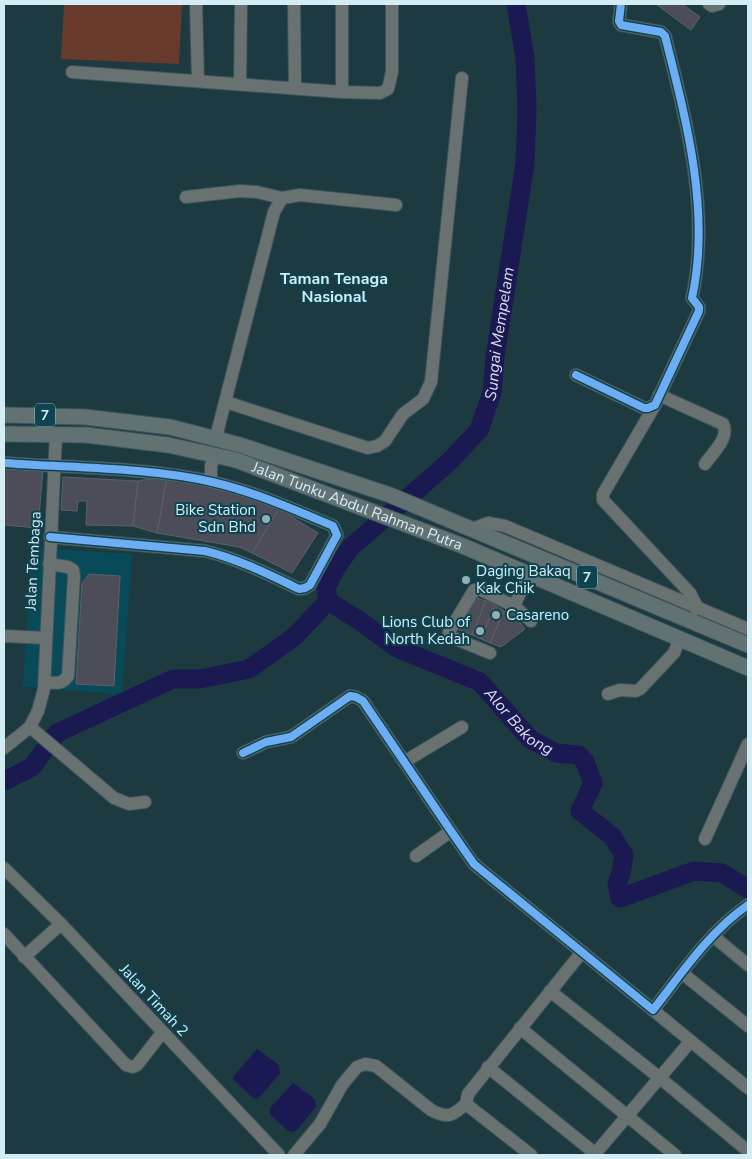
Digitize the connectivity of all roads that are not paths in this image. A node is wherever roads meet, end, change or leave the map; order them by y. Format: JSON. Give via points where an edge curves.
{"nodes":[{"id":1,"x":196,"y":4,"type":"edge"},
{"id":2,"x":242,"y":4,"type":"edge"},
{"id":3,"x":294,"y":4,"type":"edge"},
{"id":4,"x":342,"y":4,"type":"edge"},
{"id":5,"x":392,"y":4,"type":"edge"},
{"id":6,"x":621,"y":4,"type":"edge"},
{"id":7,"x":708,"y":4,"type":"edge"},
{"id":8,"x":719,"y":4,"type":"edge"},
{"id":9,"x":72,"y":72,"type":"dead end"},
{"id":10,"x":462,"y":78,"type":"dead end"},
{"id":11,"x":198,"y":80,"type":"junction"},
{"id":12,"x":240,"y":84,"type":"junction"},
{"id":13,"x":295,"y":88,"type":"junction"},
{"id":14,"x":342,"y":92,"type":"junction"},
{"id":15,"x":186,"y":197,"type":"dead end"},
{"id":16,"x":282,"y":198,"type":"junction"},
{"id":17,"x":396,"y":205,"type":"dead end"},
{"id":18,"x":576,"y":375,"type":"dead end"},
{"id":19,"x":657,"y":400,"type":"junction"},
{"id":20,"x":226,"y":402,"type":"junction"},
{"id":21,"x":4,"y":415,"type":"edge"},
{"id":22,"x":4,"y":434,"type":"edge"},
{"id":23,"x":56,"y":434,"type":"junction"},
{"id":24,"x":216,"y":437,"type":"junction"},
{"id":25,"x":214,"y":454,"type":"junction"},
{"id":26,"x":4,"y":463,"type":"edge"},
{"id":27,"x":705,"y":464,"type":"dead end"},
{"id":28,"x":55,"y":467,"type":"junction"},
{"id":29,"x":211,"y":482,"type":"junction"},
{"id":30,"x":50,"y":537,"type":"junction"},
{"id":31,"x":49,"y":564,"type":"junction"},
{"id":32,"x":529,"y":574,"type":"junction"},
{"id":33,"x":514,"y":606,"type":"junction"},
{"id":34,"x":693,"y":614,"type":"junction"},
{"id":35,"x":530,"y":621,"type":"dead end"},
{"id":36,"x":748,"y":629,"type":"edge"},
{"id":37,"x":4,"y":636,"type":"edge"},
{"id":38,"x":46,"y":638,"type":"junction"},
{"id":39,"x":680,"y":638,"type":"junction"},
{"id":40,"x":748,"y":645,"type":"edge"},
{"id":41,"x":490,"y":653,"type":"dead end"},
{"id":42,"x":748,"y":668,"type":"edge"},
{"id":43,"x":44,"y":685,"type":"junction"},
{"id":44,"x":608,"y":694,"type":"dead end"},
{"id":45,"x":30,"y":727,"type":"junction"},
{"id":46,"x":462,"y":727,"type":"dead end"},
{"id":47,"x":748,"y":744,"type":"edge"},
{"id":48,"x":4,"y":748,"type":"edge"},
{"id":49,"x":243,"y":753,"type":"dead end"},
{"id":50,"x":404,"y":762,"type":"junction"},
{"id":51,"x":145,"y":802,"type":"dead end"},
{"id":52,"x":450,"y":831,"type":"junction"},
{"id":53,"x":705,"y":839,"type":"dead end"},
{"id":54,"x":416,"y":856,"type":"dead end"},
{"id":55,"x":4,"y":868,"type":"edge"},
{"id":56,"x":748,"y":905,"type":"edge"},
{"id":57,"x":60,"y":924,"type":"junction"},
{"id":58,"x":4,"y":934,"type":"edge"},
{"id":59,"x":713,"y":936,"type":"junction"},
{"id":60,"x":582,"y":952,"type":"junction"},
{"id":61,"x":24,"y":957,"type":"junction"},
{"id":62,"x":748,"y":965,"type":"edge"},
{"id":63,"x":682,"y":973,"type":"junction"},
{"id":64,"x":550,"y":991,"type":"junction"},
{"id":65,"x":653,"y":1010,"type":"junction"},
{"id":66,"x":748,"y":1026,"type":"edge"},
{"id":67,"x":520,"y":1028,"type":"junction"},
{"id":68,"x":162,"y":1033,"type":"junction"},
{"id":69,"x":690,"y":1042,"type":"junction"},
{"id":70,"x":488,"y":1067,"type":"junction"},
{"id":71,"x":660,"y":1078,"type":"junction"},
{"id":72,"x":748,"y":1088,"type":"edge"},
{"id":73,"x":466,"y":1104,"type":"junction"},
{"id":74,"x":628,"y":1117,"type":"junction"},
{"id":75,"x":748,"y":1151,"type":"edge"},
{"id":76,"x":279,"y":1155,"type":"edge"},
{"id":77,"x":294,"y":1155,"type":"edge"},
{"id":78,"x":531,"y":1155,"type":"edge"},
{"id":79,"x":595,"y":1155,"type":"edge"},
{"id":80,"x":675,"y":1155,"type":"edge"}],
"edges":[{"from":1,"to":11,"type":"street"},
{"from":2,"to":12,"type":"street"},
{"from":3,"to":13,"type":"street"},
{"from":4,"to":14,"type":"street"},
{"from":5,"to":14,"type":"street","via":[[392,72],[388,89],[380,93]]},
{"from":6,"to":19,"type":"street","via":[[621,25],[661,32],[665,36],[691,149],[697,191],[698,256],[692,298],[699,311]]},
{"from":7,"to":8,"type":"street"},
{"from":9,"to":11,"type":"street"},
{"from":10,"to":20,"type":"street","via":[[431,382],[423,399],[403,414],[385,441],[368,448]]},
{"from":11,"to":12,"type":"street"},
{"from":12,"to":13,"type":"street"},
{"from":13,"to":14,"type":"street"},
{"from":15,"to":16,"type":"street","via":[[240,191]]},
{"from":16,"to":17,"type":"street","via":[[300,195]]},
{"from":16,"to":20,"type":"street","via":[[274,212]]},
{"from":18,"to":19,"type":"street","via":[[644,408]]},
{"from":19,"to":27,"type":"street","via":[[722,424],[726,429],[725,436]]},
{"from":19,"to":34,"type":"street","via":[[603,494],[603,500],[690,593]]},
{"from":20,"to":24,"type":"street"},
{"from":21,"to":24,"type":"main road","name":"Jalan Tunku Abdul Rahman Putra","number":"7","via":[[85,417],[170,427]]},
{"from":22,"to":23,"type":"main road","name":"Jalan Tunku Abdul Rahman Putra","number":"7"},
{"from":23,"to":25,"type":"main road","name":"Jalan Tunku Abdul Rahman Putra","number":"7","via":[[168,444]]},
{"from":23,"to":28,"type":"street","name":"Jalan Tembaga"},
{"from":24,"to":34,"type":"main road","name":"Jalan Tunku Abdul Rahman Putra","number":"7","via":[[390,495]]},
{"from":25,"to":29,"type":"street"},
{"from":25,"to":32,"type":"main road","name":"Jalan Tunku Abdul Rahman Putra","number":"7","via":[[463,546]]},
{"from":26,"to":28,"type":"street"},
{"from":28,"to":29,"type":"street","via":[[146,472]]},
{"from":28,"to":30,"type":"street","name":"Jalan Tembaga"},
{"from":29,"to":30,"type":"street","via":[[265,497],[333,526],[337,535],[310,585],[298,589],[244,563],[205,551]]},
{"from":30,"to":31,"type":"street","name":"Jalan Tembaga"},
{"from":31,"to":38,"type":"street","name":"Jalan Tembaga"},
{"from":31,"to":43,"type":"street","via":[[68,567],[74,576],[68,676],[59,683]]},
{"from":32,"to":33,"type":"street"},
{"from":32,"to":39,"type":"main road","name":"Jalan Tunku Abdul Rahman Putra","number":"7"},
{"from":33,"to":35,"type":"street"},
{"from":33,"to":41,"type":"street","via":[[476,589],[449,632],[451,637]]},
{"from":34,"to":36,"type":"street"},
{"from":34,"to":40,"type":"main road","name":"Jalan Tunku Abdul Rahman Putra","number":"7"},
{"from":37,"to":38,"type":"street"},
{"from":38,"to":43,"type":"street","name":"Jalan Tembaga"},
{"from":39,"to":42,"type":"main road","name":"Jalan Tunku Abdul Rahman Putra","number":"7"},
{"from":39,"to":44,"type":"street","via":[[674,653],[640,689]]},
{"from":43,"to":45,"type":"street","name":"Jalan Tembaga","via":[[38,711]]},
{"from":45,"to":48,"type":"street"},
{"from":45,"to":51,"type":"street","via":[[114,798],[129,804]]},
{"from":46,"to":50,"type":"street"},
{"from":47,"to":53,"type":"street"},
{"from":49,"to":50,"type":"street","via":[[266,742],[291,737],[350,696],[363,701]]},
{"from":50,"to":52,"type":"street"},
{"from":52,"to":54,"type":"street"},
{"from":52,"to":60,"type":"street","via":[[474,864]]},
{"from":55,"to":57,"type":"street","name":"Jalan Timah 2"},
{"from":56,"to":59,"type":"street"},
{"from":57,"to":61,"type":"street"},
{"from":57,"to":68,"type":"street","name":"Jalan Timah 2"},
{"from":58,"to":61,"type":"street"},
{"from":59,"to":62,"type":"street"},
{"from":59,"to":63,"type":"street"},
{"from":60,"to":64,"type":"street"},
{"from":60,"to":65,"type":"street"},
{"from":61,"to":68,"type":"street","via":[[126,1065],[138,1065]]},
{"from":63,"to":65,"type":"street"},
{"from":63,"to":66,"type":"street"},
{"from":64,"to":67,"type":"street"},
{"from":64,"to":71,"type":"street"},
{"from":65,"to":69,"type":"street"},
{"from":67,"to":70,"type":"street"},
{"from":67,"to":74,"type":"street"},
{"from":68,"to":76,"type":"street","name":"Jalan Timah 2"},
{"from":69,"to":71,"type":"street"},
{"from":69,"to":72,"type":"street"},
{"from":70,"to":73,"type":"street","via":[[468,1094]]},
{"from":70,"to":79,"type":"street"},
{"from":71,"to":74,"type":"street"},
{"from":71,"to":75,"type":"street"},
{"from":73,"to":77,"type":"street","via":[[452,1115],[439,1114],[376,1066],[365,1064],[357,1067],[342,1085],[320,1124]]},
{"from":73,"to":78,"type":"street"},
{"from":74,"to":79,"type":"street"},
{"from":74,"to":80,"type":"street"}]}
